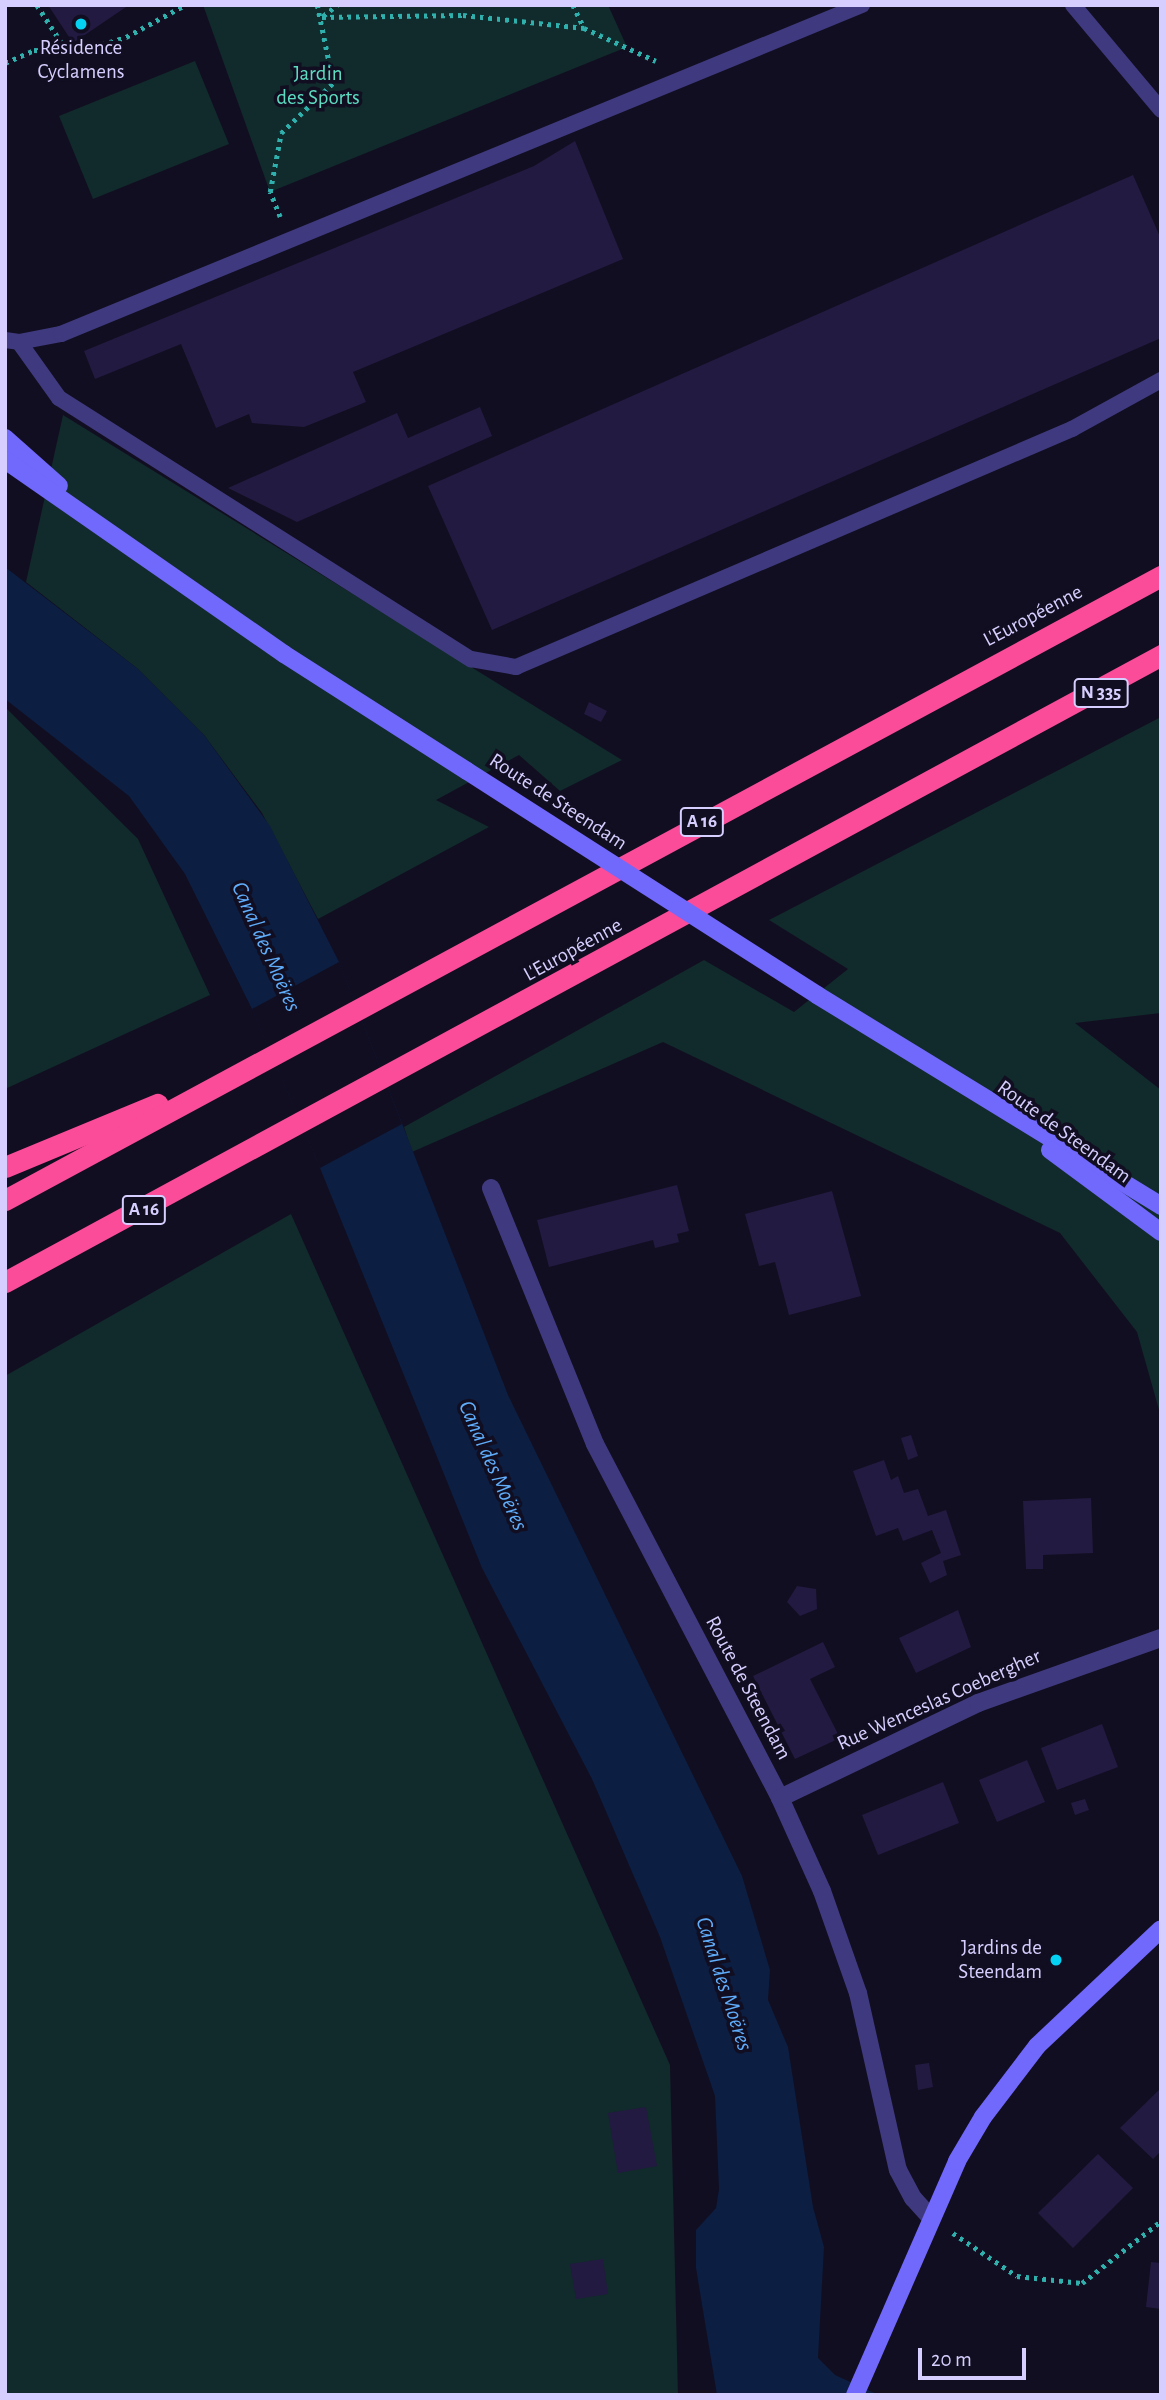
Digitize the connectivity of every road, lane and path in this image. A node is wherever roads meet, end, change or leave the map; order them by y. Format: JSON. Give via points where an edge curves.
{"nodes":[{"id":1,"x":37,"y":5,"type":"edge"},
{"id":2,"x":185,"y":5,"type":"edge"},
{"id":3,"x":317,"y":5,"type":"edge"},
{"id":4,"x":337,"y":5,"type":"edge"},
{"id":5,"x":573,"y":5,"type":"edge"},
{"id":6,"x":862,"y":5,"type":"edge"},
{"id":7,"x":1073,"y":5,"type":"edge"},
{"id":8,"x":322,"y":16,"type":"junction"},
{"id":9,"x":584,"y":28,"type":"junction"},
{"id":10,"x":67,"y":52,"type":"junction"},
{"id":11,"x":5,"y":63,"type":"edge"},
{"id":12,"x":687,"y":76,"type":"junction"},
{"id":13,"x":1161,"y":110,"type":"edge"},
{"id":14,"x":289,"y":241,"type":"junction"},
{"id":15,"x":12,"y":341,"type":"edge"},
{"id":16,"x":1161,"y":380,"type":"edge"},
{"id":17,"x":5,"y":438,"type":"edge"},
{"id":18,"x":5,"y":460,"type":"edge"},
{"id":19,"x":122,"y":542,"type":"junction"},
{"id":20,"x":1161,"y":576,"type":"edge"},
{"id":21,"x":1161,"y":655,"type":"edge"},
{"id":22,"x":1161,"y":666,"type":"edge"},
{"id":23,"x":1042,"y":721,"type":"junction"},
{"id":24,"x":256,"y":1063,"type":"junction"},
{"id":25,"x":974,"y":1094,"type":"junction"},
{"id":26,"x":5,"y":1167,"type":"edge"},
{"id":27,"x":491,"y":1188,"type":"dead end"},
{"id":28,"x":5,"y":1200,"type":"edge"},
{"id":29,"x":1161,"y":1206,"type":"edge"},
{"id":30,"x":1161,"y":1232,"type":"edge"},
{"id":31,"x":5,"y":1282,"type":"edge"},
{"id":32,"x":1161,"y":1638,"type":"edge"},
{"id":33,"x":780,"y":1798,"type":"junction"},
{"id":34,"x":1161,"y":1929,"type":"edge"},
{"id":35,"x":932,"y":2219,"type":"junction"},
{"id":36,"x":1161,"y":2221,"type":"edge"},
{"id":37,"x":855,"y":2395,"type":"edge"}],
"edges":[{"from":1,"to":10,"type":"path"},
{"from":2,"to":10,"type":"path","via":[[126,37]]},
{"from":3,"to":8,"type":"path"},
{"from":4,"to":8,"type":"path"},
{"from":5,"to":9,"type":"path"},
{"from":6,"to":12,"type":"lane"},
{"from":7,"to":13,"type":"lane"},
{"from":8,"to":9,"type":"path","via":[[463,15]]},
{"from":8,"to":14,"type":"path","via":[[333,83],[281,133],[270,192]]},
{"from":9,"to":12,"type":"path"},
{"from":10,"to":11,"type":"path","via":[[34,50]]},
{"from":12,"to":14,"type":"lane"},
{"from":14,"to":15,"type":"lane","via":[[61,334]]},
{"from":15,"to":16,"type":"lane","via":[[59,398],[471,659],[516,667],[1072,429]]},
{"from":17,"to":19,"type":"street","name":"Route de Steendam"},
{"from":18,"to":19,"type":"street","name":"Route de Steendam"},
{"from":19,"to":25,"type":"street","name":"Route de Steendam","bridge":true,"via":[[467,771]]},
{"from":20,"to":24,"type":"highway","name":"L'Européenne","number":"A 16"},
{"from":21,"to":23,"type":"highway","name":"L'Européenne","number":"A 16"},
{"from":22,"to":23,"type":"highway","number":"N 335"},
{"from":23,"to":31,"type":"highway","name":"L'Européenne","number":"A 16"},
{"from":24,"to":26,"type":"highway"},
{"from":24,"to":28,"type":"highway","name":"L'Européenne","number":"A 16"},
{"from":25,"to":29,"type":"street","name":"Route de Steendam"},
{"from":25,"to":30,"type":"street","name":"Route de Steendam"},
{"from":27,"to":33,"type":"street","name":"Route de Steendam","via":[[595,1444]]},
{"from":32,"to":33,"type":"street","name":"Rue Wenceslas Coebergher","via":[[978,1703]]},
{"from":33,"to":35,"type":"street","name":"Route de Steendam","via":[[850,1966],[898,2170],[913,2198]]},
{"from":34,"to":35,"type":"street","via":[[1015,2071],[968,2139]]},
{"from":35,"to":36,"type":"path","via":[[1017,2276],[1082,2283]]},
{"from":35,"to":37,"type":"street"}]}
